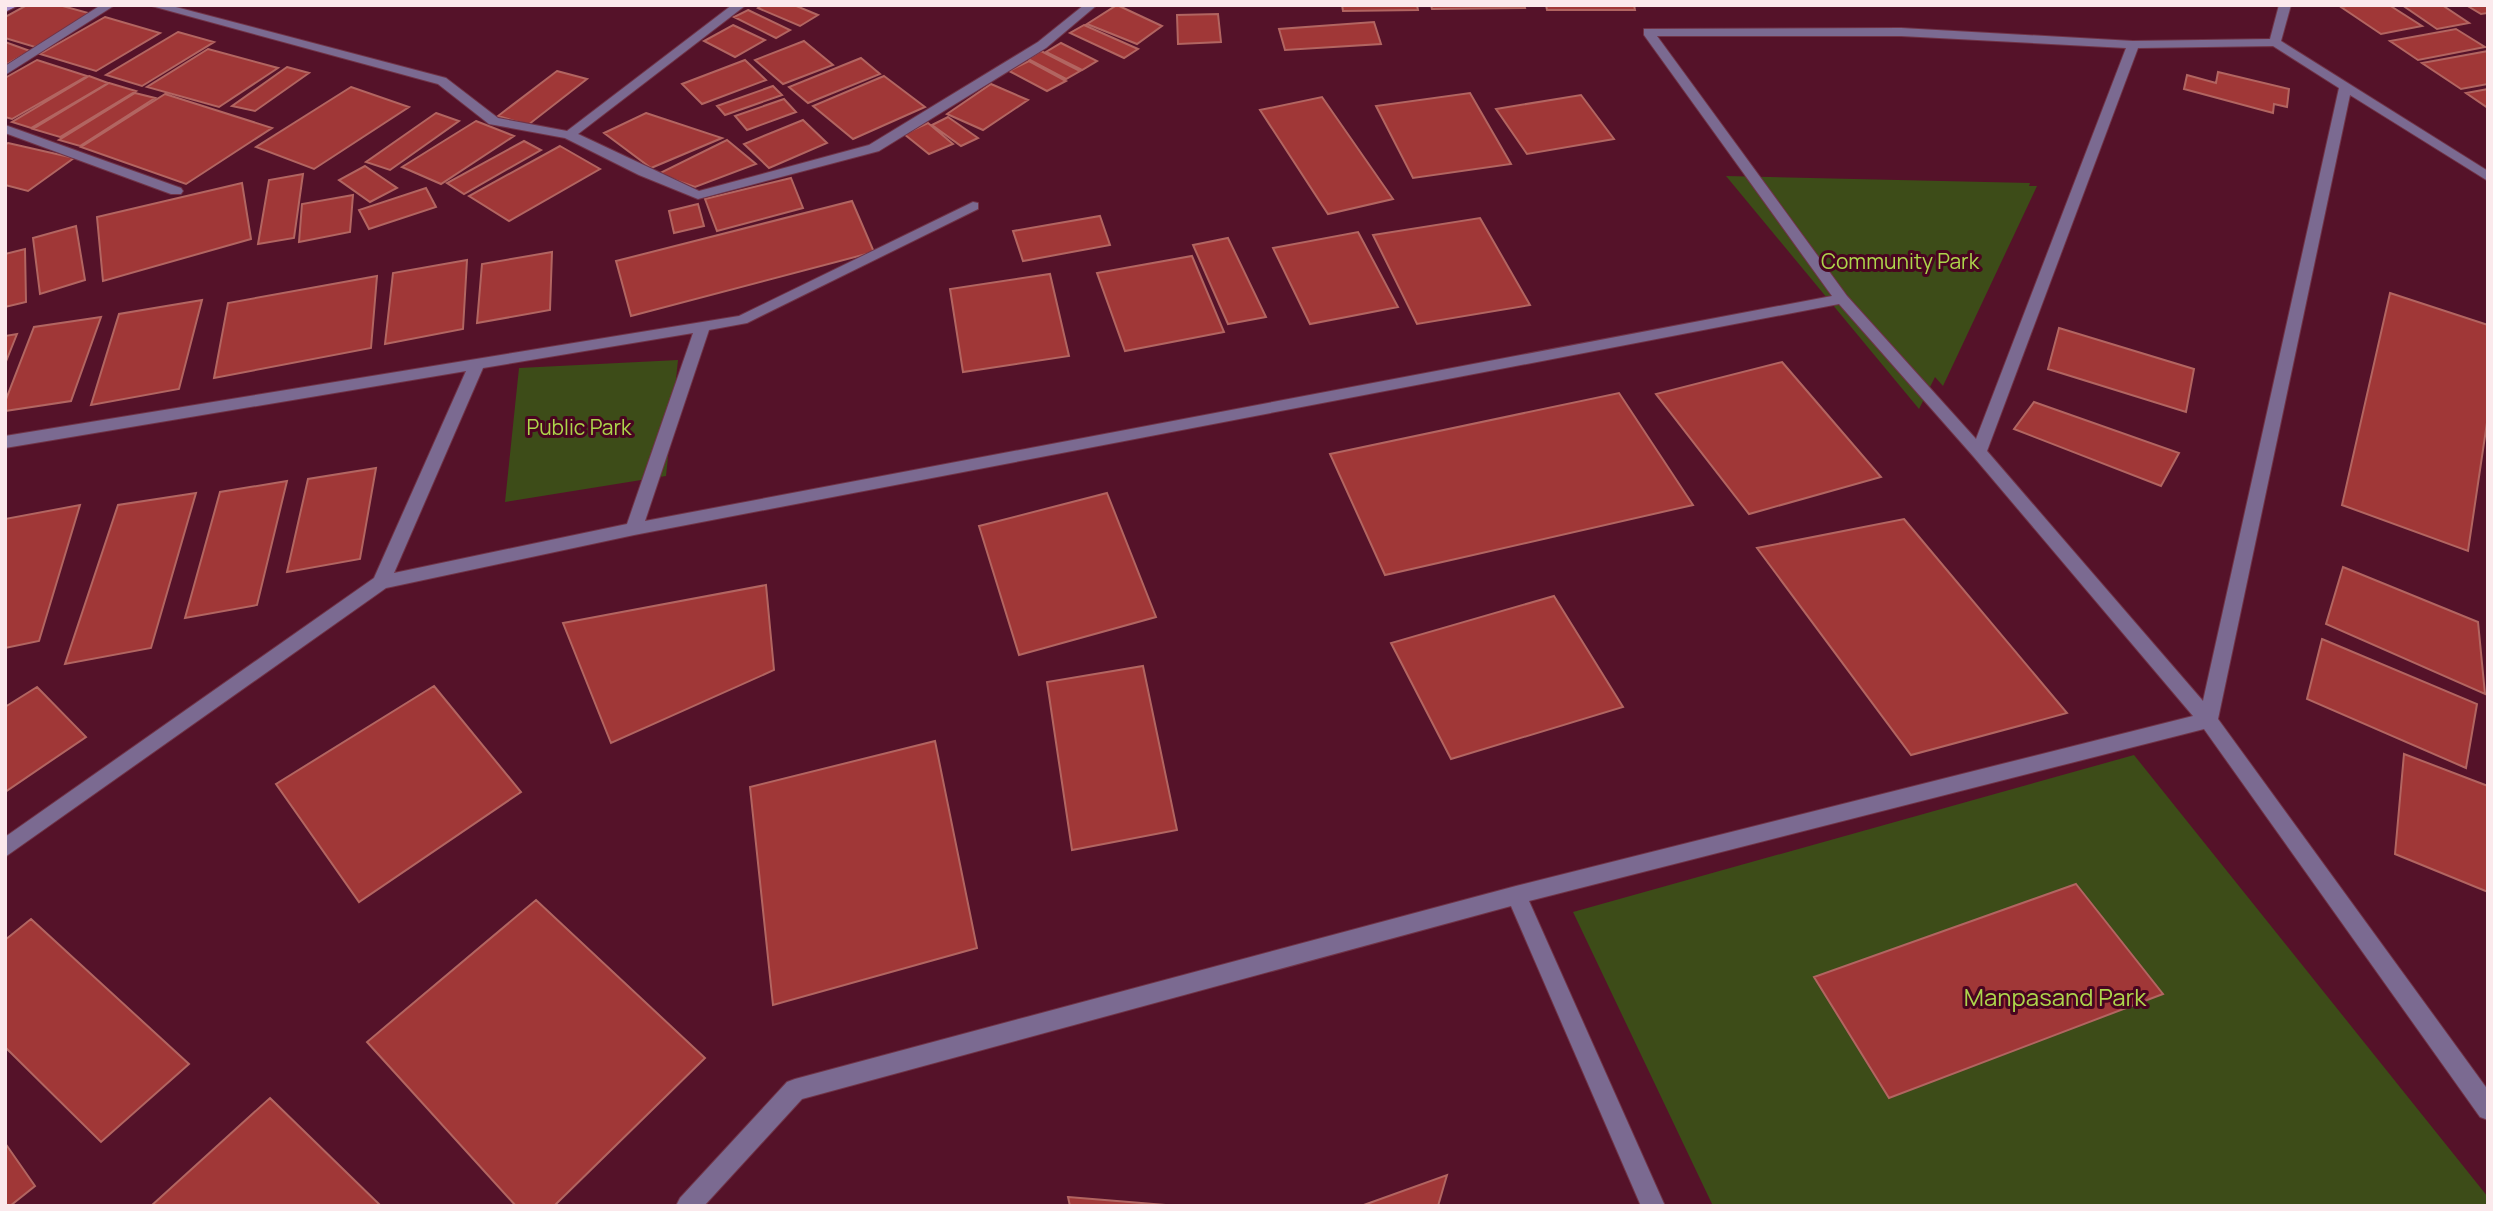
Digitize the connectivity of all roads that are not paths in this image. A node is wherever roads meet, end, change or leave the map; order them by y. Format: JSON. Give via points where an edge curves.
{"nodes":[{"id":1,"x":13,"y":5,"type":"edge"},
{"id":2,"x":109,"y":5,"type":"edge"},
{"id":3,"x":154,"y":5,"type":"edge"},
{"id":4,"x":740,"y":5,"type":"edge"},
{"id":5,"x":1091,"y":5,"type":"edge"},
{"id":6,"x":2286,"y":5,"type":"edge"},
{"id":7,"x":5,"y":9,"type":"edge"},
{"id":8,"x":2275,"y":43,"type":"junction"},
{"id":9,"x":2133,"y":45,"type":"junction"},
{"id":10,"x":5,"y":71,"type":"edge"},
{"id":11,"x":2345,"y":86,"type":"junction"},
{"id":12,"x":5,"y":129,"type":"edge"},
{"id":13,"x":569,"y":135,"type":"junction"},
{"id":14,"x":2488,"y":177,"type":"edge"},
{"id":15,"x":176,"y":191,"type":"dead end"},
{"id":16,"x":973,"y":206,"type":"dead end"},
{"id":17,"x":1842,"y":299,"type":"junction"},
{"id":18,"x":703,"y":327,"type":"junction"},
{"id":19,"x":477,"y":364,"type":"junction"},
{"id":20,"x":5,"y":442,"type":"edge"},
{"id":21,"x":1979,"y":452,"type":"junction"},
{"id":22,"x":634,"y":530,"type":"junction"},
{"id":23,"x":381,"y":582,"type":"junction"},
{"id":24,"x":2208,"y":720,"type":"junction"},
{"id":25,"x":5,"y":848,"type":"edge"},
{"id":26,"x":1516,"y":895,"type":"junction"},
{"id":27,"x":2488,"y":1109,"type":"edge"},
{"id":28,"x":688,"y":1206,"type":"edge"},
{"id":29,"x":1653,"y":1206,"type":"edge"}],
"edges":[{"from":1,"to":7,"type":"street"},
{"from":2,"to":10,"type":"street"},
{"from":3,"to":13,"type":"street","via":[[442,81],[494,121]]},
{"from":4,"to":13,"type":"street"},
{"from":5,"to":13,"type":"street","via":[[1042,45],[874,148],[698,195]]},
{"from":6,"to":8,"type":"street"},
{"from":8,"to":9,"type":"street"},
{"from":8,"to":11,"type":"street"},
{"from":9,"to":17,"type":"street","via":[[1901,32],[1648,32]]},
{"from":9,"to":21,"type":"street"},
{"from":11,"to":14,"type":"street"},
{"from":11,"to":24,"type":"street"},
{"from":12,"to":15,"type":"street"},
{"from":16,"to":18,"type":"street","via":[[742,320]]},
{"from":17,"to":21,"type":"street"},
{"from":17,"to":22,"type":"street"},
{"from":18,"to":19,"type":"street"},
{"from":18,"to":22,"type":"street"},
{"from":19,"to":20,"type":"street"},
{"from":19,"to":23,"type":"street"},
{"from":21,"to":24,"type":"street"},
{"from":22,"to":23,"type":"street"},
{"from":23,"to":25,"type":"street"},
{"from":24,"to":26,"type":"street"},
{"from":24,"to":27,"type":"street"},
{"from":26,"to":28,"type":"street","via":[[795,1090]]},
{"from":26,"to":29,"type":"street"}]}
